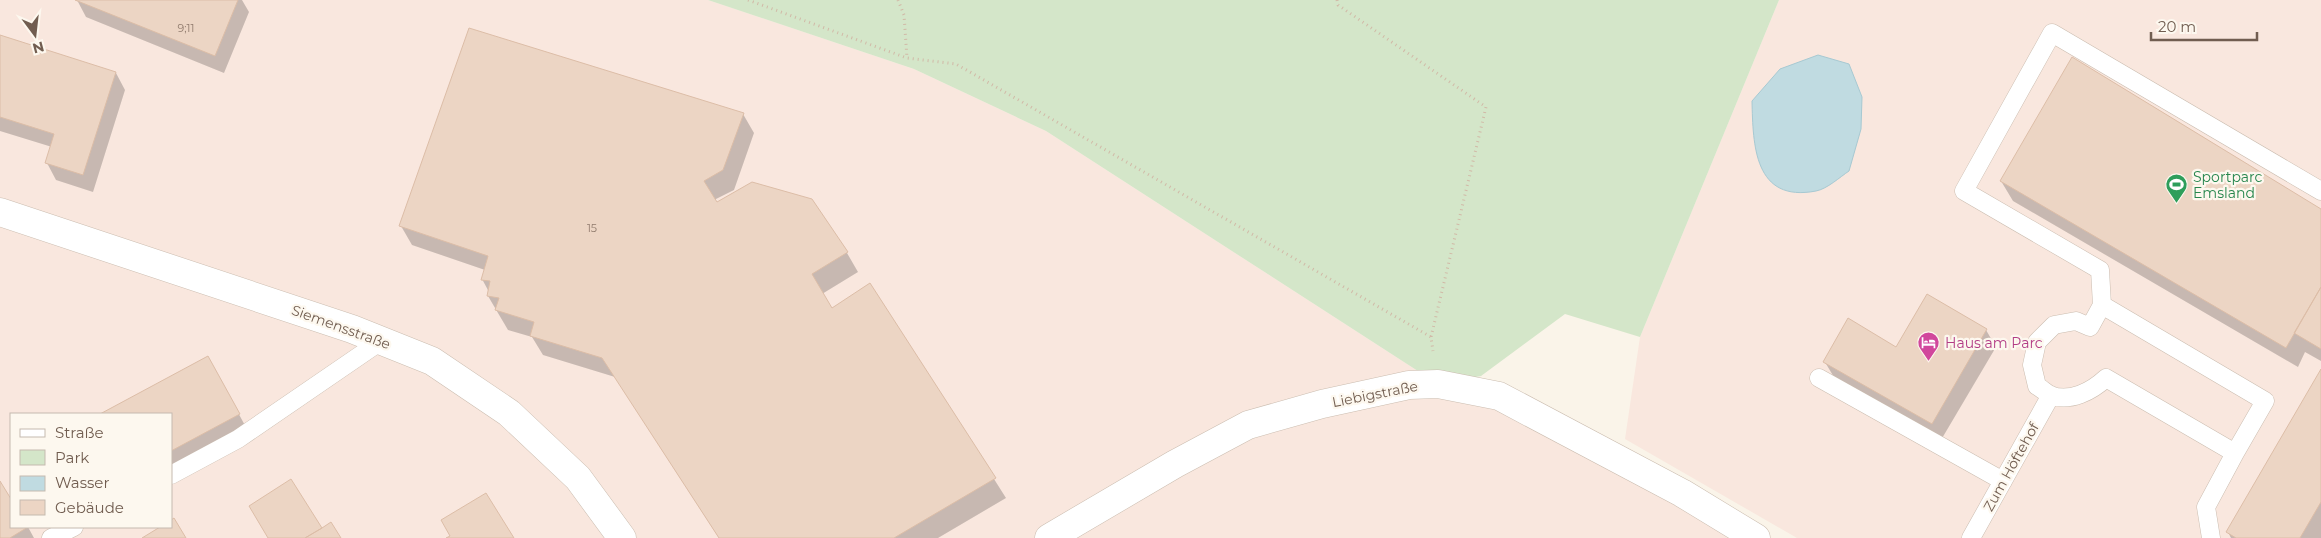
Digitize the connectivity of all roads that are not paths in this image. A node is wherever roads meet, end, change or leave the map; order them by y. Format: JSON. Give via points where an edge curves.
{"nodes":[{"id":1,"x":2321,"y":191,"type":"edge"},
{"id":2,"x":0,"y":212,"type":"edge"},
{"id":3,"x":2102,"y":306,"type":"junction"},
{"id":4,"x":381,"y":341,"type":"junction"},
{"id":5,"x":1820,"y":378,"type":"dead end"},
{"id":6,"x":2051,"y":396,"type":"junction"},
{"id":7,"x":2235,"y":453,"type":"junction"},
{"id":8,"x":172,"y":475,"type":"edge"},
{"id":9,"x":2003,"y":481,"type":"junction"},
{"id":10,"x":72,"y":528,"type":"edge"},
{"id":11,"x":51,"y":538,"type":"edge"},
{"id":12,"x":622,"y":538,"type":"edge"},
{"id":13,"x":1049,"y":538,"type":"edge"},
{"id":14,"x":1756,"y":538,"type":"edge"},
{"id":15,"x":1971,"y":538,"type":"edge"},
{"id":16,"x":2211,"y":538,"type":"edge"}],
"edges":[{"from":1,"to":3,"type":"lane","via":[[2052,33],[1964,191],[2100,270]]},
{"from":2,"to":4,"type":"street","name":"Siemensstraße"},
{"from":3,"to":6,"type":"lane","via":[[2090,327],[2076,321],[2054,325],[2037,342],[2032,365],[2037,386]]},
{"from":3,"to":7,"type":"lane","via":[[2265,401]]},
{"from":4,"to":8,"type":"lane","via":[[238,439]]},
{"from":4,"to":12,"type":"street","name":"Siemensstraße","via":[[432,361],[509,413],[578,478]]},
{"from":5,"to":9,"type":"lane"},
{"from":6,"to":7,"type":"lane","via":[[2075,397],[2096,388],[2106,378]]},
{"from":6,"to":9,"type":"lane","name":"Zum Höftehof"},
{"from":7,"to":16,"type":"lane","via":[[2206,507]]},
{"from":9,"to":15,"type":"lane","name":"Zum Höftehof"},
{"from":10,"to":11,"type":"lane"},
{"from":13,"to":14,"type":"street","name":"Liebigstraße","via":[[1175,464],[1248,426],[1380,391],[1438,384],[1499,396],[1682,493]]}]}
